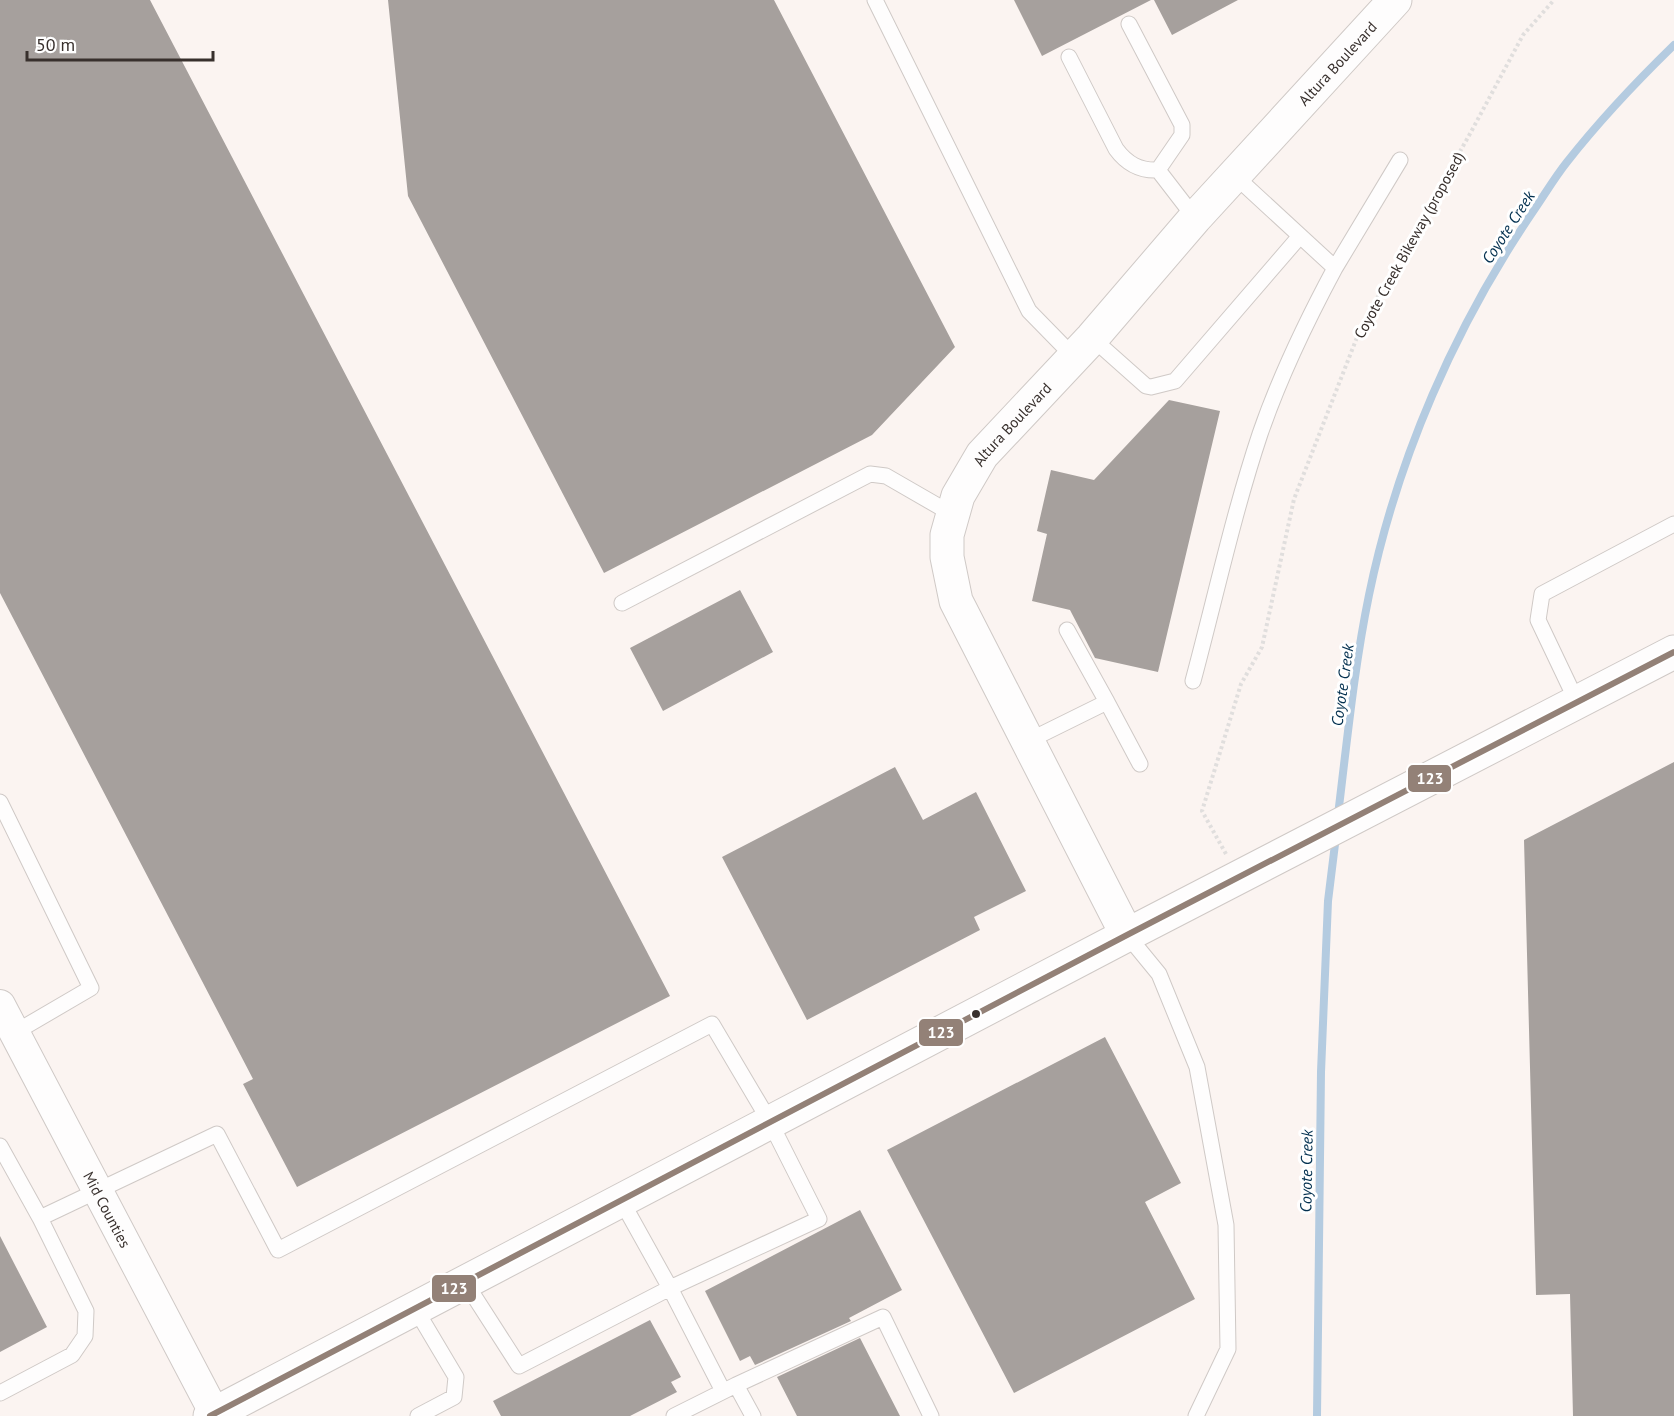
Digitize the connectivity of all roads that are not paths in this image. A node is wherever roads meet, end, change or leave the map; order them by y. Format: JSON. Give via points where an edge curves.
{"nodes":[{"id":1,"x":875,"y":0,"type":"edge"},
{"id":2,"x":1391,"y":1,"type":"edge"},
{"id":3,"x":1129,"y":24,"type":"dead end"},
{"id":4,"x":1069,"y":57,"type":"dead end"},
{"id":5,"x":1400,"y":160,"type":"dead end"},
{"id":6,"x":1158,"y":170,"type":"junction"},
{"id":7,"x":1234,"y":175,"type":"junction"},
{"id":8,"x":1195,"y":218,"type":"junction"},
{"id":9,"x":1300,"y":236,"type":"junction"},
{"id":10,"x":1335,"y":268,"type":"junction"},
{"id":11,"x":1083,"y":348,"type":"junction"},
{"id":12,"x":952,"y":514,"type":"junction"},
{"id":13,"x":1674,"y":524,"type":"edge"},
{"id":14,"x":622,"y":603,"type":"dead end"},
{"id":15,"x":1066,"y":630,"type":"dead end"},
{"id":16,"x":1674,"y":652,"type":"edge"},
{"id":17,"x":1193,"y":681,"type":"dead end"},
{"id":18,"x":1107,"y":702,"type":"junction"},
{"id":19,"x":1577,"y":702,"type":"junction"},
{"id":20,"x":1029,"y":741,"type":"junction"},
{"id":21,"x":1140,"y":764,"type":"dead end"},
{"id":22,"x":0,"y":802,"type":"edge"},
{"id":23,"x":1127,"y":935,"type":"junction"},
{"id":24,"x":0,"y":1005,"type":"edge"},
{"id":25,"x":15,"y":1033,"type":"junction"},
{"id":26,"x":770,"y":1122,"type":"junction"},
{"id":27,"x":0,"y":1146,"type":"edge"},
{"id":28,"x":97,"y":1191,"type":"junction"},
{"id":29,"x":621,"y":1200,"type":"junction"},
{"id":30,"x":40,"y":1218,"type":"junction"},
{"id":31,"x":465,"y":1282,"type":"junction"},
{"id":32,"x":670,"y":1288,"type":"junction"},
{"id":33,"x":415,"y":1308,"type":"junction"},
{"id":34,"x":729,"y":1388,"type":"junction"},
{"id":35,"x":0,"y":1393,"type":"edge"},
{"id":36,"x":212,"y":1415,"type":"edge"},
{"id":37,"x":677,"y":1415,"type":"edge"},
{"id":38,"x":418,"y":1416,"type":"edge"},
{"id":39,"x":753,"y":1416,"type":"edge"},
{"id":40,"x":931,"y":1416,"type":"edge"},
{"id":41,"x":1196,"y":1416,"type":"edge"}],
"edges":[{"from":1,"to":11,"type":"lane","via":[[1029,311]]},
{"from":2,"to":7,"type":"main road","name":"Altura Boulevard"},
{"from":3,"to":6,"type":"lane","via":[[1182,125],[1182,135]]},
{"from":4,"to":6,"type":"lane","via":[[1122,158],[1140,169]]},
{"from":5,"to":10,"type":"lane"},
{"from":6,"to":8,"type":"lane"},
{"from":7,"to":8,"type":"main road","name":"Altura Boulevard"},
{"from":7,"to":9,"type":"lane"},
{"from":8,"to":11,"type":"main road","name":"Altura Boulevard"},
{"from":9,"to":10,"type":"lane"},
{"from":9,"to":11,"type":"lane","via":[[1175,381],[1146,386]]},
{"from":10,"to":17,"type":"lane","via":[[1307,320],[1260,434]]},
{"from":11,"to":12,"type":"main road","name":"Altura Boulevard","via":[[982,455]]},
{"from":12,"to":14,"type":"lane","via":[[886,476],[870,474]]},
{"from":12,"to":20,"type":"main road","name":"Altura Boulevard","via":[[947,557],[956,601]]},
{"from":13,"to":19,"type":"lane","via":[[1542,594],[1538,620]]},
{"from":15,"to":18,"type":"lane"},
{"from":16,"to":19,"type":"main road"},
{"from":18,"to":20,"type":"lane"},
{"from":18,"to":21,"type":"lane"},
{"from":19,"to":23,"type":"main road"},
{"from":20,"to":23,"type":"main road","name":"Altura Boulevard"},
{"from":22,"to":25,"type":"lane","via":[[91,988]]},
{"from":23,"to":26,"type":"main road"},
{"from":23,"to":41,"type":"lane","via":[[1159,974],[1197,1066],[1226,1225],[1228,1349]]},
{"from":24,"to":25,"type":"street","name":"Mid Counties"},
{"from":25,"to":28,"type":"street","name":"Mid Counties"},
{"from":26,"to":28,"type":"lane","via":[[712,1024],[278,1250],[217,1134]]},
{"from":26,"to":29,"type":"main road"},
{"from":26,"to":32,"type":"lane","via":[[819,1218]]},
{"from":27,"to":30,"type":"lane"},
{"from":28,"to":30,"type":"lane"},
{"from":28,"to":36,"type":"street","name":"Mid Counties"},
{"from":29,"to":31,"type":"main road"},
{"from":29,"to":32,"type":"lane"},
{"from":30,"to":35,"type":"lane","via":[[86,1311],[85,1336],[72,1355]]},
{"from":31,"to":32,"type":"lane","via":[[519,1366]]},
{"from":31,"to":33,"type":"main road"},
{"from":32,"to":34,"type":"lane"},
{"from":33,"to":36,"type":"main road"},
{"from":33,"to":38,"type":"lane","via":[[456,1377],[454,1397]]},
{"from":34,"to":37,"type":"lane"},
{"from":34,"to":39,"type":"lane"},
{"from":34,"to":40,"type":"lane","via":[[883,1317]]}]}
